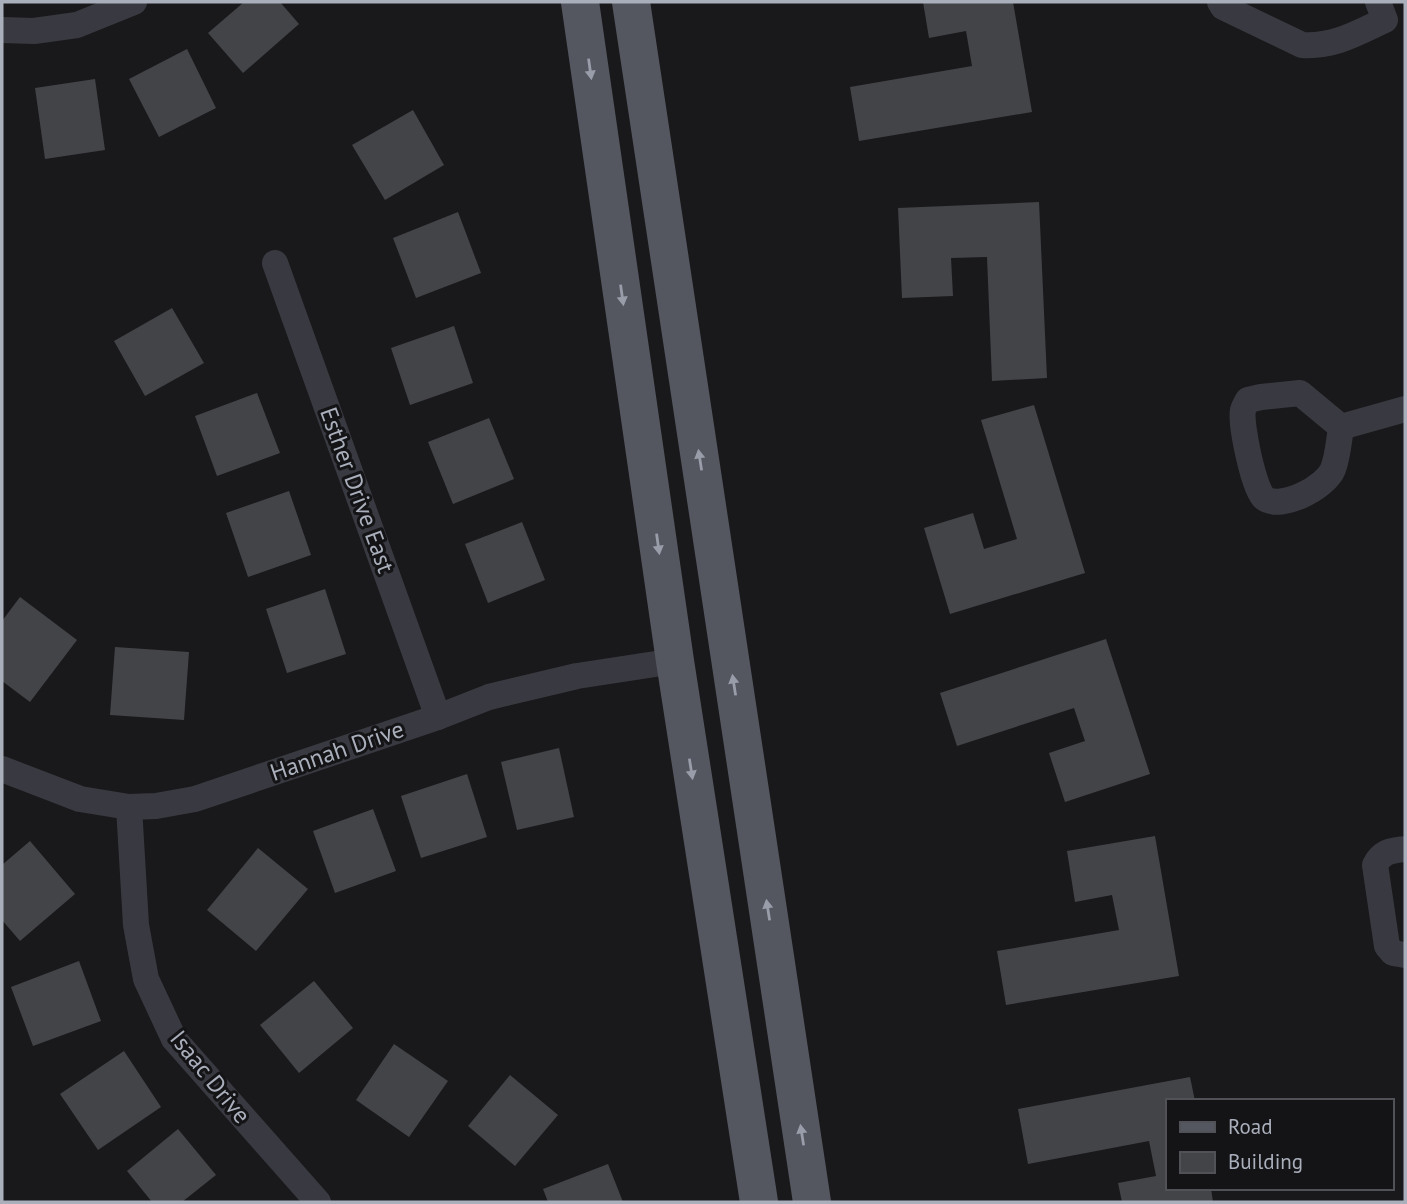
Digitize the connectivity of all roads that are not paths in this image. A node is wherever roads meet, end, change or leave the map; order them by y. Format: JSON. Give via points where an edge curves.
{"nodes":[{"id":1,"x":134,"y":2,"type":"edge"},
{"id":2,"x":580,"y":2,"type":"edge"},
{"id":3,"x":631,"y":2,"type":"edge"},
{"id":4,"x":1220,"y":2,"type":"edge"},
{"id":5,"x":1390,"y":16,"type":"edge"},
{"id":6,"x":2,"y":30,"type":"edge"},
{"id":7,"x":275,"y":263,"type":"dead end"},
{"id":8,"x":1405,"y":409,"type":"edge"},
{"id":9,"x":1342,"y":427,"type":"junction"},
{"id":10,"x":675,"y":661,"type":"junction"},
{"id":11,"x":438,"y":717,"type":"junction"},
{"id":12,"x":2,"y":769,"type":"edge"},
{"id":13,"x":129,"y":807,"type":"junction"},
{"id":14,"x":1405,"y":849,"type":"edge"},
{"id":15,"x":1405,"y":956,"type":"edge"},
{"id":16,"x":318,"y":1202,"type":"edge"},
{"id":17,"x":759,"y":1202,"type":"edge"},
{"id":18,"x":812,"y":1202,"type":"edge"}],
"edges":[{"from":1,"to":6,"type":"street","via":[[77,25]]},
{"from":2,"to":10,"type":"main road","one_way":true},
{"from":18,"to":3,"type":"main road","one_way":true},
{"from":4,"to":5,"type":"street","via":[[1302,45],[1337,42]]},
{"from":7,"to":11,"type":"street","name":"Esther Drive East"},
{"from":8,"to":9,"type":"street"},
{"from":9,"to":9,"type":"street","via":[[1333,471],[1323,482],[1289,500],[1265,499],[1247,448],[1243,410],[1248,400],[1300,393]]},
{"from":10,"to":11,"type":"street","name":"Hannah Drive","via":[[489,696]]},
{"from":10,"to":17,"type":"main road","one_way":true},
{"from":11,"to":13,"type":"street","name":"Hannah Drive","via":[[195,799]]},
{"from":12,"to":13,"type":"street","name":"Hannah Drive","via":[[80,800]]},
{"from":13,"to":16,"type":"street","name":"Isaac Drive","via":[[136,925],[146,979],[174,1039]]},
{"from":14,"to":15,"type":"street","via":[[1387,852],[1374,865],[1387,946]]}]}
